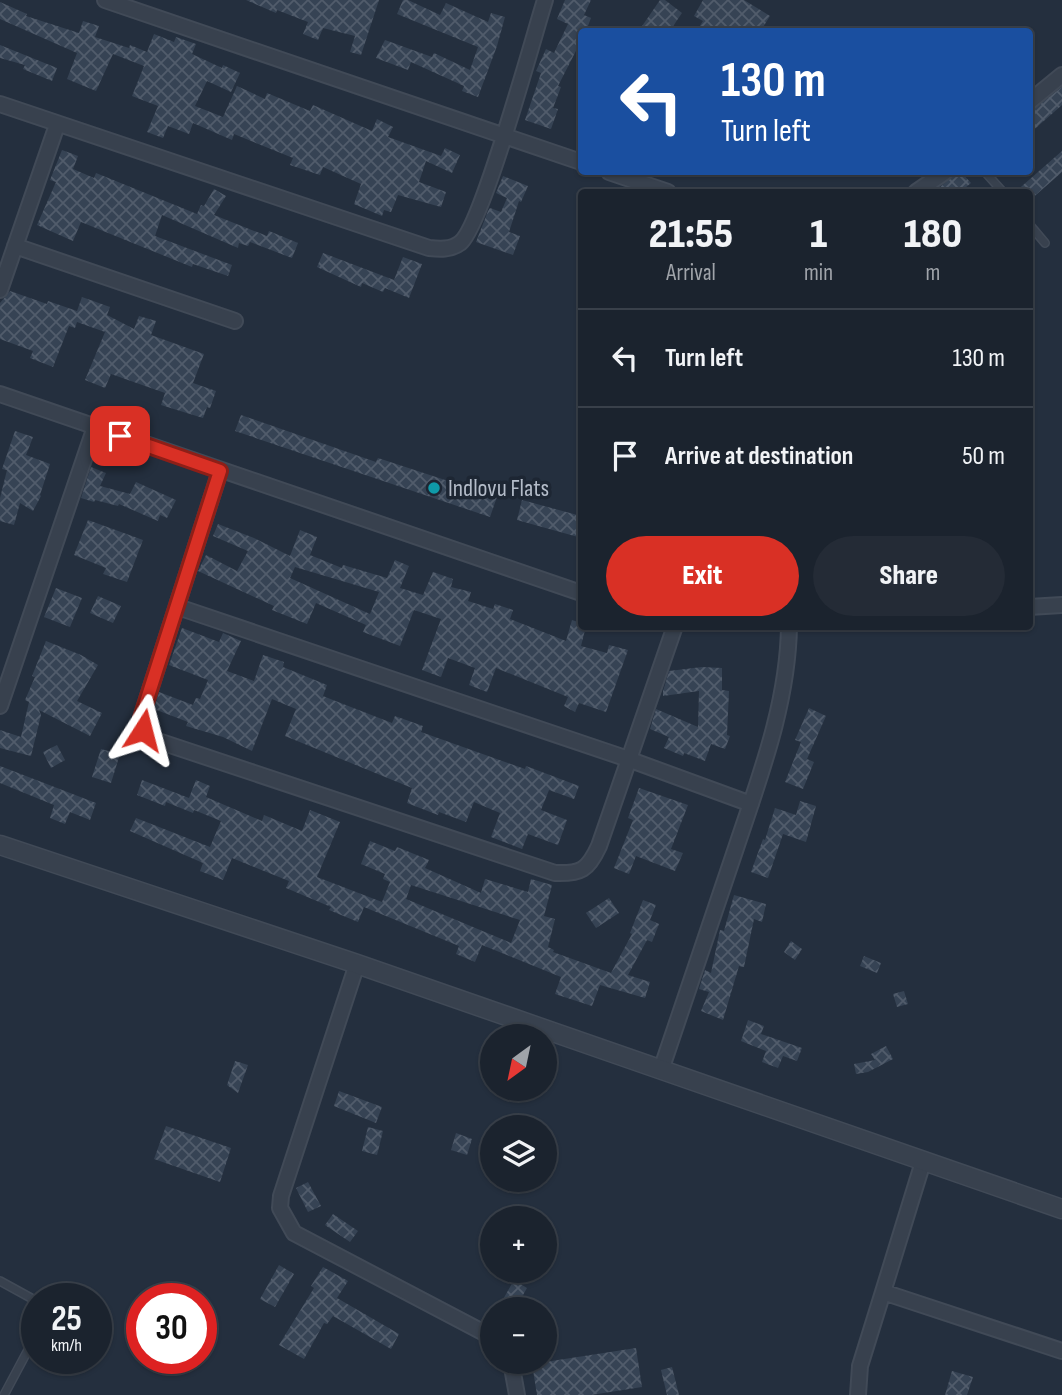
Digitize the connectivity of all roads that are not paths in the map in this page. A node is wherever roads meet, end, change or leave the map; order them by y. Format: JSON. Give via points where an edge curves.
{"nodes":[{"id":1,"x":105,"y":0,"type":"edge"},
{"id":2,"x":527,"y":0,"type":"edge"},
{"id":3,"x":544,"y":3,"type":"edge"},
{"id":4,"x":1062,"y":75,"type":"edge"},
{"id":5,"x":1033,"y":99,"type":"edge"},
{"id":6,"x":0,"y":104,"type":"edge"},
{"id":7,"x":57,"y":125,"type":"junction"},
{"id":8,"x":504,"y":134,"type":"junction"},
{"id":9,"x":578,"y":161,"type":"edge"},
{"id":10,"x":618,"y":175,"type":"edge"},
{"id":11,"x":941,"y":175,"type":"edge"},
{"id":12,"x":988,"y":175,"type":"edge"},
{"id":13,"x":659,"y":189,"type":"edge"},
{"id":14,"x":920,"y":189,"type":"edge"},
{"id":15,"x":1000,"y":189,"type":"edge"},
{"id":16,"x":1033,"y":229,"type":"edge"},
{"id":17,"x":1045,"y":243,"type":"dead end"},
{"id":18,"x":15,"y":246,"type":"junction"},
{"id":19,"x":0,"y":290,"type":"edge"},
{"id":20,"x":235,"y":321,"type":"dead end"},
{"id":21,"x":0,"y":394,"type":"edge"},
{"id":22,"x":95,"y":427,"type":"junction"},
{"id":23,"x":220,"y":471,"type":"junction"},
{"id":24,"x":578,"y":592,"type":"edge"},
{"id":25,"x":1062,"y":605,"type":"edge"},
{"id":26,"x":177,"y":607,"type":"junction"},
{"id":27,"x":1033,"y":607,"type":"edge"},
{"id":28,"x":674,"y":630,"type":"edge"},
{"id":29,"x":789,"y":630,"type":"edge"},
{"id":30,"x":0,"y":706,"type":"edge"},
{"id":31,"x":628,"y":759,"type":"junction"},
{"id":32,"x":751,"y":804,"type":"junction"},
{"id":33,"x":0,"y":845,"type":"edge"},
{"id":34,"x":357,"y":964,"type":"junction"},
{"id":35,"x":661,"y":1070,"type":"junction"},
{"id":36,"x":923,"y":1162,"type":"junction"},
{"id":37,"x":1062,"y":1209,"type":"edge"},
{"id":38,"x":0,"y":1281,"type":"edge"},
{"id":39,"x":883,"y":1292,"type":"junction"},
{"id":40,"x":21,"y":1293,"type":"edge"},
{"id":41,"x":480,"y":1331,"type":"edge"},
{"id":42,"x":1062,"y":1351,"type":"edge"},
{"id":43,"x":21,"y":1363,"type":"edge"},
{"id":44,"x":513,"y":1374,"type":"edge"},
{"id":45,"x":4,"y":1395,"type":"edge"},
{"id":46,"x":517,"y":1395,"type":"edge"},
{"id":47,"x":858,"y":1395,"type":"edge"}],
"edges":[{"from":1,"to":8,"type":"street"},
{"from":2,"to":3,"type":"street"},
{"from":3,"to":8,"type":"street"},
{"from":4,"to":5,"type":"street"},
{"from":6,"to":7,"type":"street"},
{"from":7,"to":8,"type":"street","via":[[443,249],[461,243],[473,225]]},
{"from":7,"to":18,"type":"street"},
{"from":8,"to":9,"type":"street"},
{"from":10,"to":13,"type":"street"},
{"from":11,"to":14,"type":"street"},
{"from":12,"to":15,"type":"lane"},
{"from":16,"to":17,"type":"lane"},
{"from":18,"to":19,"type":"street"},
{"from":18,"to":20,"type":"street"},
{"from":21,"to":22,"type":"street"},
{"from":22,"to":23,"type":"street"},
{"from":22,"to":30,"type":"street"},
{"from":23,"to":24,"type":"street"},
{"from":23,"to":26,"type":"street"},
{"from":25,"to":27,"type":"street"},
{"from":26,"to":31,"type":"street"},
{"from":26,"to":31,"type":"street","via":[[141,718],[145,734],[158,741],[555,873],[582,870],[592,862]]},
{"from":28,"to":31,"type":"street"},
{"from":29,"to":32,"type":"street","via":[[786,684]]},
{"from":31,"to":32,"type":"street"},
{"from":32,"to":35,"type":"street"},
{"from":33,"to":34,"type":"street"},
{"from":34,"to":35,"type":"street"},
{"from":34,"to":41,"type":"street","via":[[280,1208],[294,1233]]},
{"from":35,"to":36,"type":"street"},
{"from":36,"to":37,"type":"street"},
{"from":36,"to":39,"type":"street"},
{"from":38,"to":40,"type":"lane"},
{"from":39,"to":42,"type":"street"},
{"from":39,"to":47,"type":"street","via":[[860,1366]]},
{"from":43,"to":45,"type":"lane"},
{"from":44,"to":46,"type":"street"}]}
